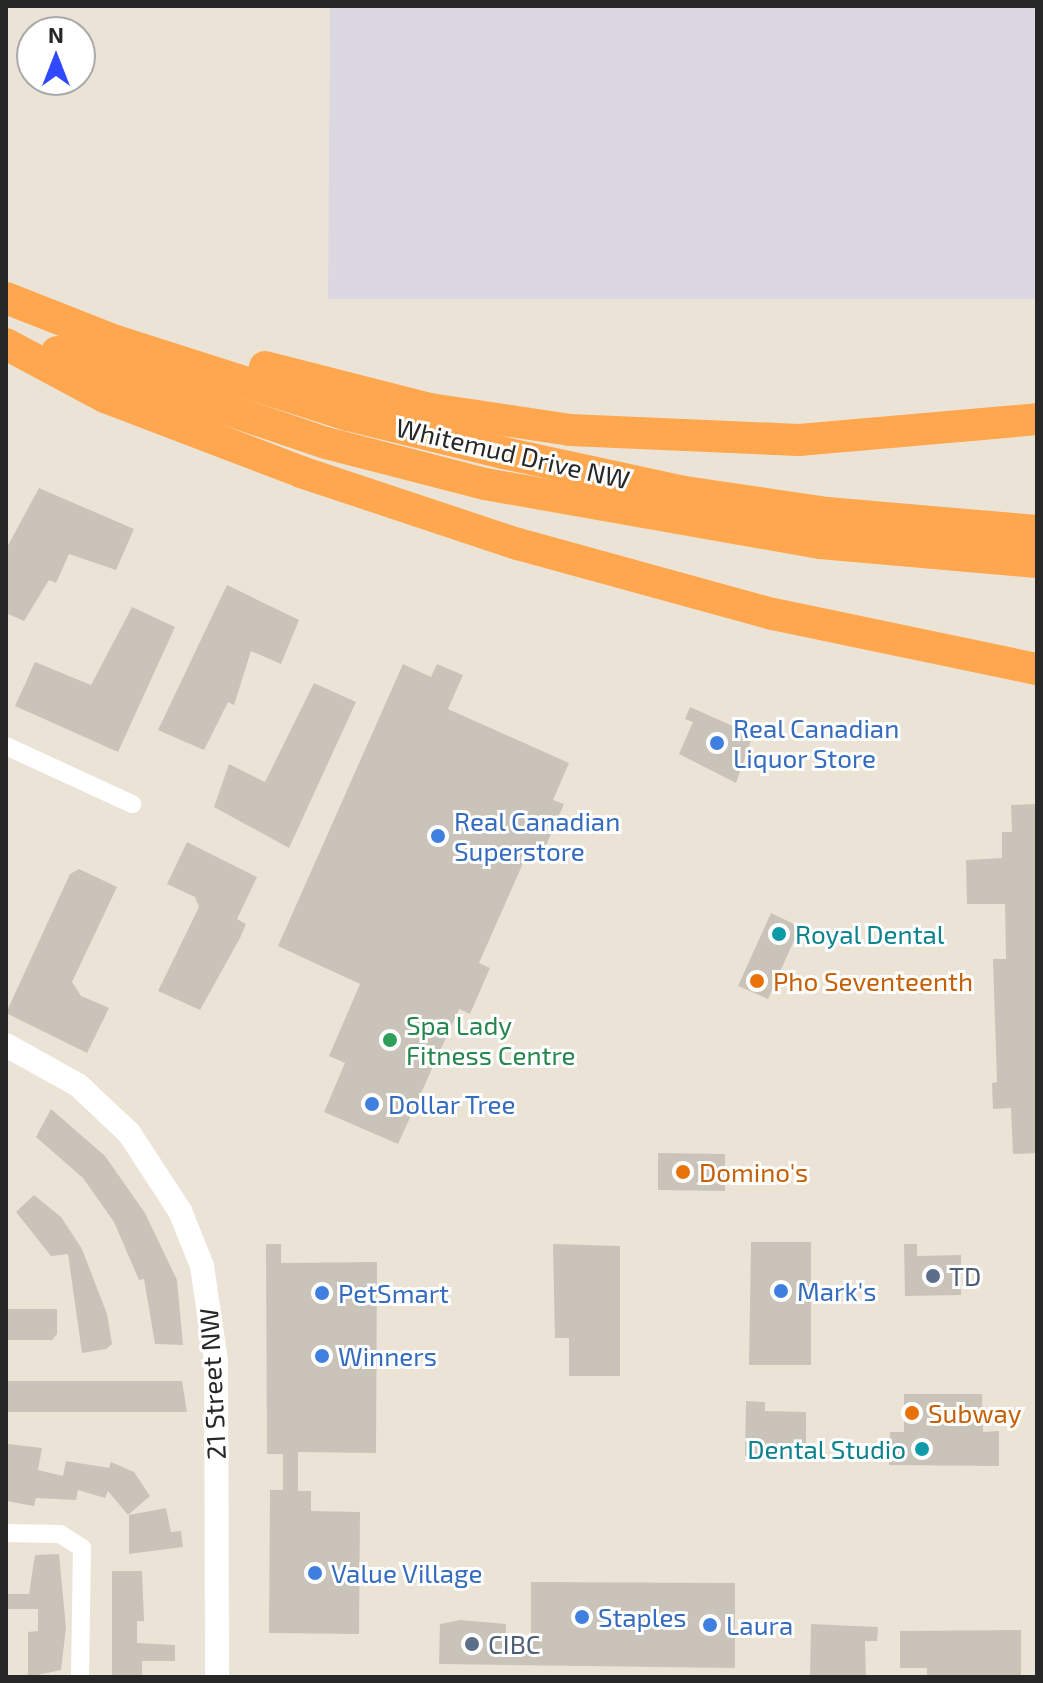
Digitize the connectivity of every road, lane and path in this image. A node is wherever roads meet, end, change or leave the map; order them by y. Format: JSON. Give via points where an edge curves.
{"nodes":[{"id":1,"x":6,"y":298,"type":"edge"},
{"id":2,"x":6,"y":332,"type":"edge"},
{"id":3,"x":116,"y":341,"type":"junction"},
{"id":4,"x":6,"y":344,"type":"edge"},
{"id":5,"x":1037,"y":419,"type":"edge"},
{"id":6,"x":1037,"y":426,"type":"edge"},
{"id":7,"x":920,"y":431,"type":"junction"},
{"id":8,"x":1037,"y":531,"type":"edge"},
{"id":9,"x":1037,"y":562,"type":"edge"},
{"id":10,"x":1037,"y":669,"type":"edge"},
{"id":11,"x":6,"y":746,"type":"edge"},
{"id":12,"x":132,"y":804,"type":"dead end"},
{"id":13,"x":6,"y":1045,"type":"edge"},
{"id":14,"x":6,"y":1533,"type":"edge"},
{"id":15,"x":80,"y":1677,"type":"edge"},
{"id":16,"x":217,"y":1677,"type":"edge"}],
"edges":[{"from":1,"to":3,"type":"highway","name":"Whitemud Drive NW"},
{"from":2,"to":9,"type":"highway","name":"Whitemud Drive NW","via":[[326,443],[485,484],[806,541]]},
{"from":3,"to":7,"type":"highway","via":[[256,364],[430,409],[570,430],[799,440]]},
{"from":3,"to":8,"type":"highway","name":"Whitemud Drive NW","via":[[348,415],[685,492],[827,513]]},
{"from":4,"to":10,"type":"highway","via":[[105,397],[301,472],[518,544],[759,610]]},
{"from":5,"to":7,"type":"highway"},
{"from":6,"to":7,"type":"highway"},
{"from":11,"to":12,"type":"street"},
{"from":13,"to":16,"type":"street","name":"21 Street NW","via":[[78,1085],[129,1133],[180,1211],[202,1266],[216,1361]]},
{"from":14,"to":15,"type":"street","via":[[73,1540],[85,1562]]}]}
